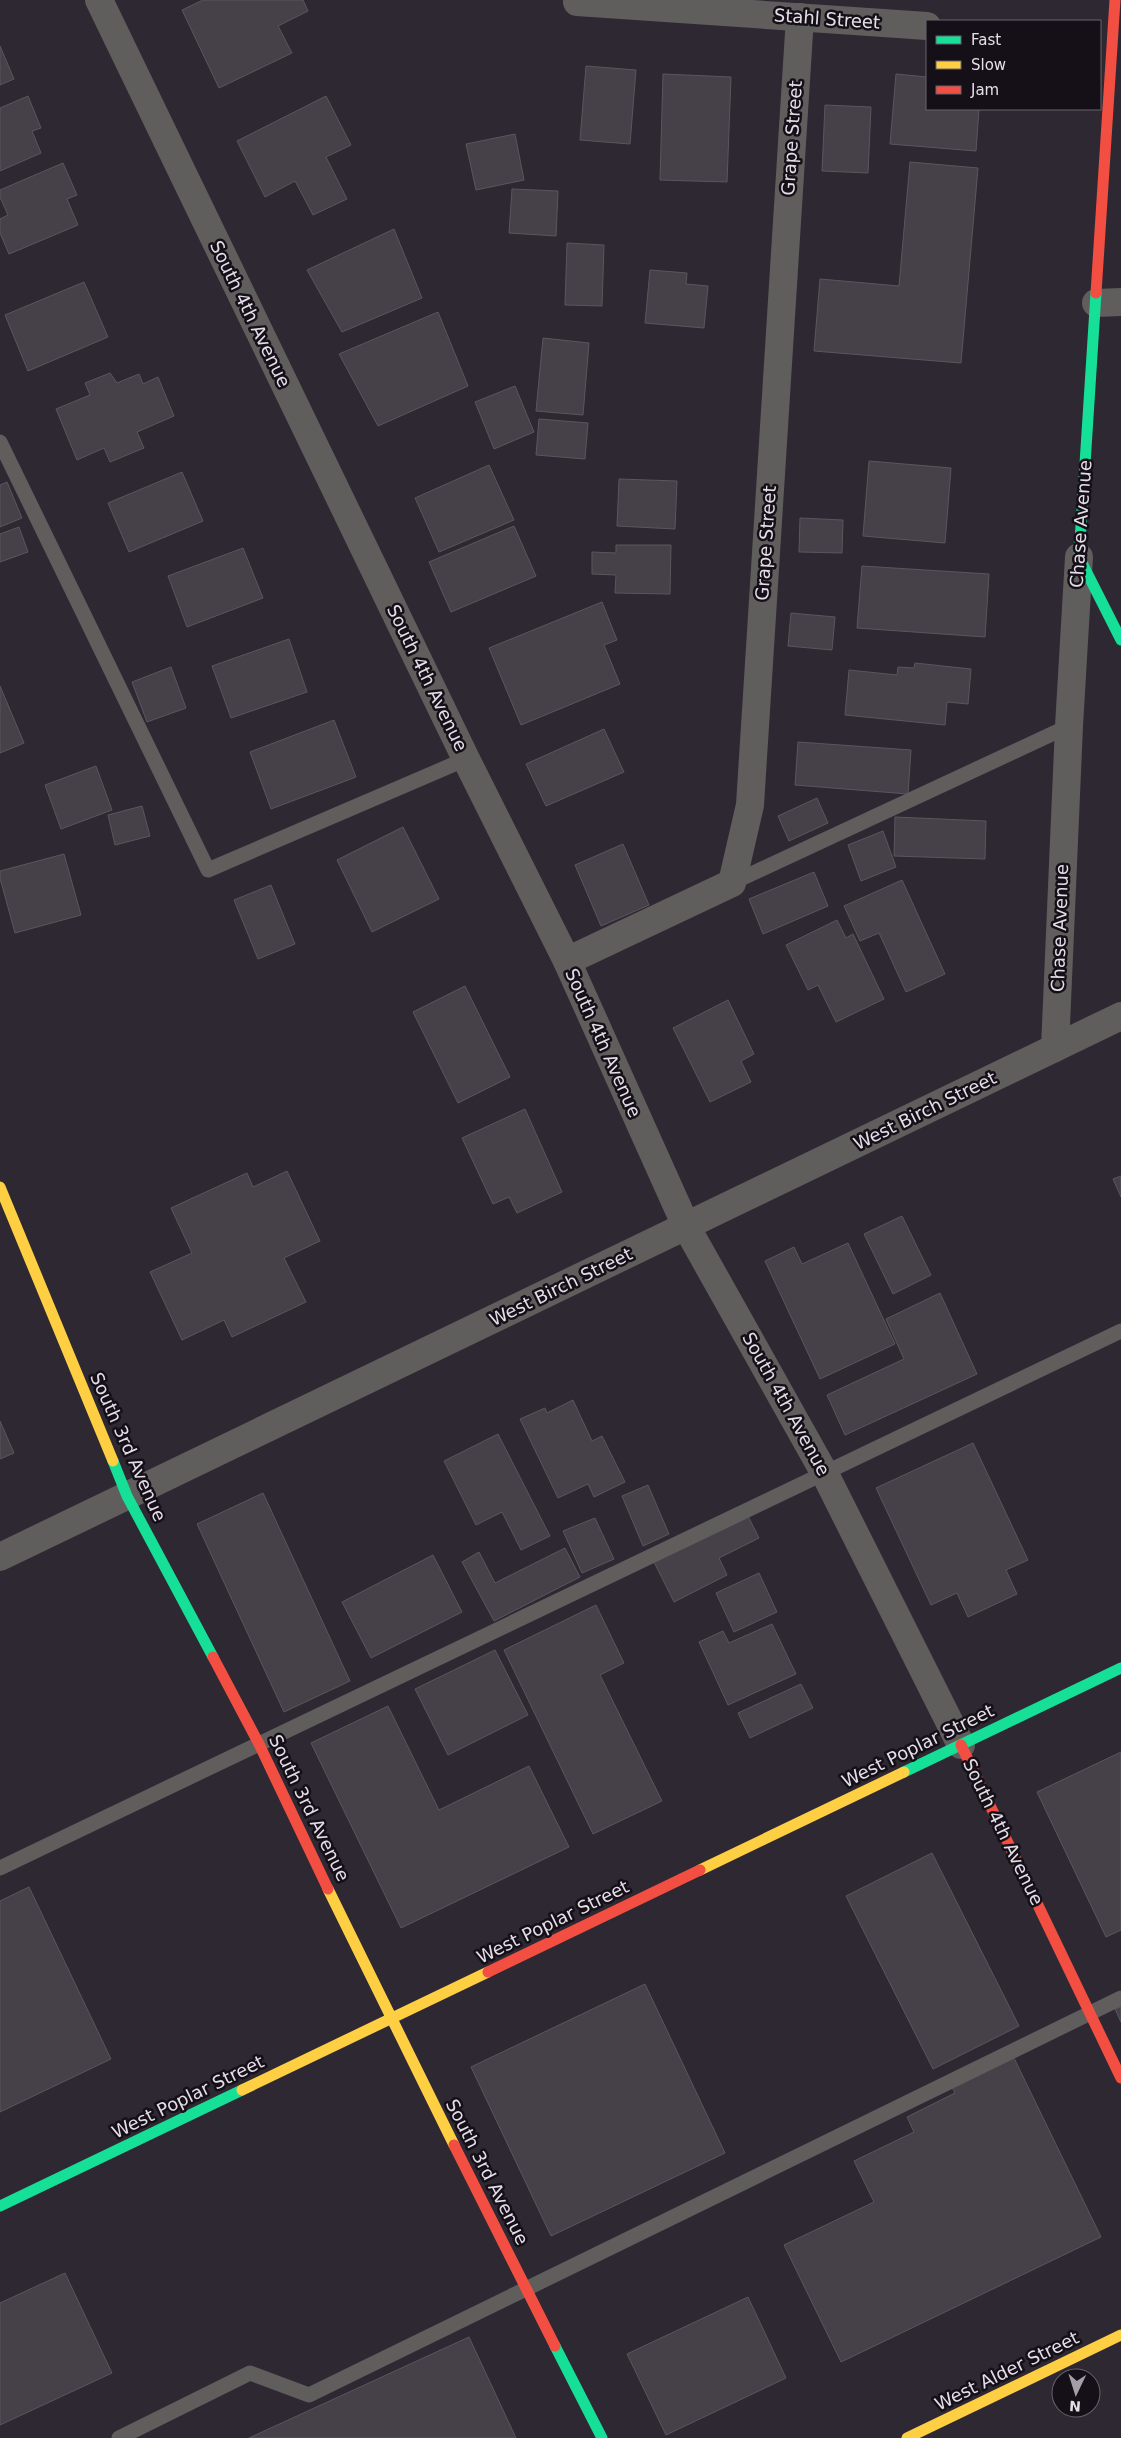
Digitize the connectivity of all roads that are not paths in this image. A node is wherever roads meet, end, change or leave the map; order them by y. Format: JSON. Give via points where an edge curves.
{"nodes":[{"id":1,"x":98,"y":0,"type":"edge"},
{"id":2,"x":1115,"y":0,"type":"edge"},
{"id":3,"x":577,"y":2,"type":"dead end"},
{"id":4,"x":800,"y":17,"type":"junction"},
{"id":5,"x":926,"y":26,"type":"edge"},
{"id":6,"x":1111,"y":50,"type":"edge"},
{"id":7,"x":1108,"y":303,"type":"edge"},
{"id":8,"x":0,"y":442,"type":"edge"},
{"id":9,"x":1079,"y":558,"type":"junction"},
{"id":10,"x":1121,"y":640,"type":"edge"},
{"id":11,"x":1069,"y":726,"type":"junction"},
{"id":12,"x":466,"y":759,"type":"junction"},
{"id":13,"x":732,"y":883,"type":"junction"},
{"id":14,"x":567,"y":962,"type":"junction"},
{"id":15,"x":1121,"y":1016,"type":"edge"},
{"id":16,"x":1056,"y":1048,"type":"junction"},
{"id":17,"x":0,"y":1187,"type":"edge"},
{"id":18,"x":686,"y":1226,"type":"junction"},
{"id":19,"x":1121,"y":1331,"type":"edge"},
{"id":20,"x":825,"y":1474,"type":"junction"},
{"id":21,"x":127,"y":1496,"type":"junction"},
{"id":22,"x":0,"y":1557,"type":"edge"},
{"id":23,"x":1121,"y":1668,"type":"edge"},
{"id":24,"x":260,"y":1744,"type":"junction"},
{"id":25,"x":961,"y":1745,"type":"junction"},
{"id":26,"x":0,"y":1868,"type":"edge"},
{"id":27,"x":1121,"y":1998,"type":"edge"},
{"id":28,"x":1089,"y":2012,"type":"junction"},
{"id":29,"x":390,"y":2019,"type":"junction"},
{"id":30,"x":1121,"y":2078,"type":"edge"},
{"id":31,"x":0,"y":2206,"type":"edge"},
{"id":32,"x":527,"y":2289,"type":"junction"},
{"id":33,"x":1121,"y":2335,"type":"edge"},
{"id":34,"x":120,"y":2438,"type":"edge"},
{"id":35,"x":602,"y":2438,"type":"edge"},
{"id":36,"x":907,"y":2438,"type":"edge"}],
"edges":[{"from":1,"to":12,"type":"street","name":"South 4th Avenue"},
{"from":2,"to":6,"type":"street","name":"Chase Avenue"},
{"from":3,"to":4,"type":"street","name":"Stahl Street"},
{"from":4,"to":5,"type":"street","name":"Stahl Street"},
{"from":4,"to":13,"type":"street","name":"Grape Street","via":[[750,805]]},
{"from":6,"to":7,"type":"street","name":"Chase Avenue"},
{"from":7,"to":9,"type":"street","name":"Chase Avenue"},
{"from":8,"to":12,"type":"lane","via":[[208,870]]},
{"from":9,"to":10,"type":"street"},
{"from":9,"to":11,"type":"street","name":"Chase Avenue"},
{"from":11,"to":13,"type":"lane"},
{"from":11,"to":16,"type":"street","name":"Chase Avenue"},
{"from":12,"to":14,"type":"street","name":"South 4th Avenue"},
{"from":13,"to":14,"type":"street"},
{"from":14,"to":18,"type":"street","name":"South 4th Avenue"},
{"from":15,"to":16,"type":"street","name":"West Birch Street"},
{"from":16,"to":18,"type":"street","name":"West Birch Street"},
{"from":17,"to":21,"type":"street","name":"South 3rd Avenue"},
{"from":18,"to":20,"type":"street","name":"South 4th Avenue"},
{"from":18,"to":21,"type":"street","name":"West Birch Street"},
{"from":19,"to":20,"type":"lane"},
{"from":20,"to":24,"type":"lane"},
{"from":20,"to":25,"type":"street","name":"South 4th Avenue"},
{"from":21,"to":22,"type":"street","name":"West Birch Street"},
{"from":21,"to":24,"type":"street","name":"South 3rd Avenue"},
{"from":23,"to":25,"type":"street","name":"West Poplar Street"},
{"from":24,"to":26,"type":"lane"},
{"from":24,"to":29,"type":"street","name":"South 3rd Avenue"},
{"from":25,"to":28,"type":"street","name":"South 4th Avenue"},
{"from":25,"to":29,"type":"street","name":"West Poplar Street"},
{"from":27,"to":28,"type":"lane"},
{"from":28,"to":30,"type":"street","name":"South 4th Avenue"},
{"from":28,"to":32,"type":"lane"},
{"from":29,"to":31,"type":"street","name":"West Poplar Street"},
{"from":29,"to":32,"type":"street","name":"South 3rd Avenue"},
{"from":32,"to":34,"type":"lane","via":[[309,2395],[250,2373]]},
{"from":32,"to":35,"type":"street","name":"South 3rd Avenue"},
{"from":33,"to":36,"type":"street","name":"West Alder Street"}]}
